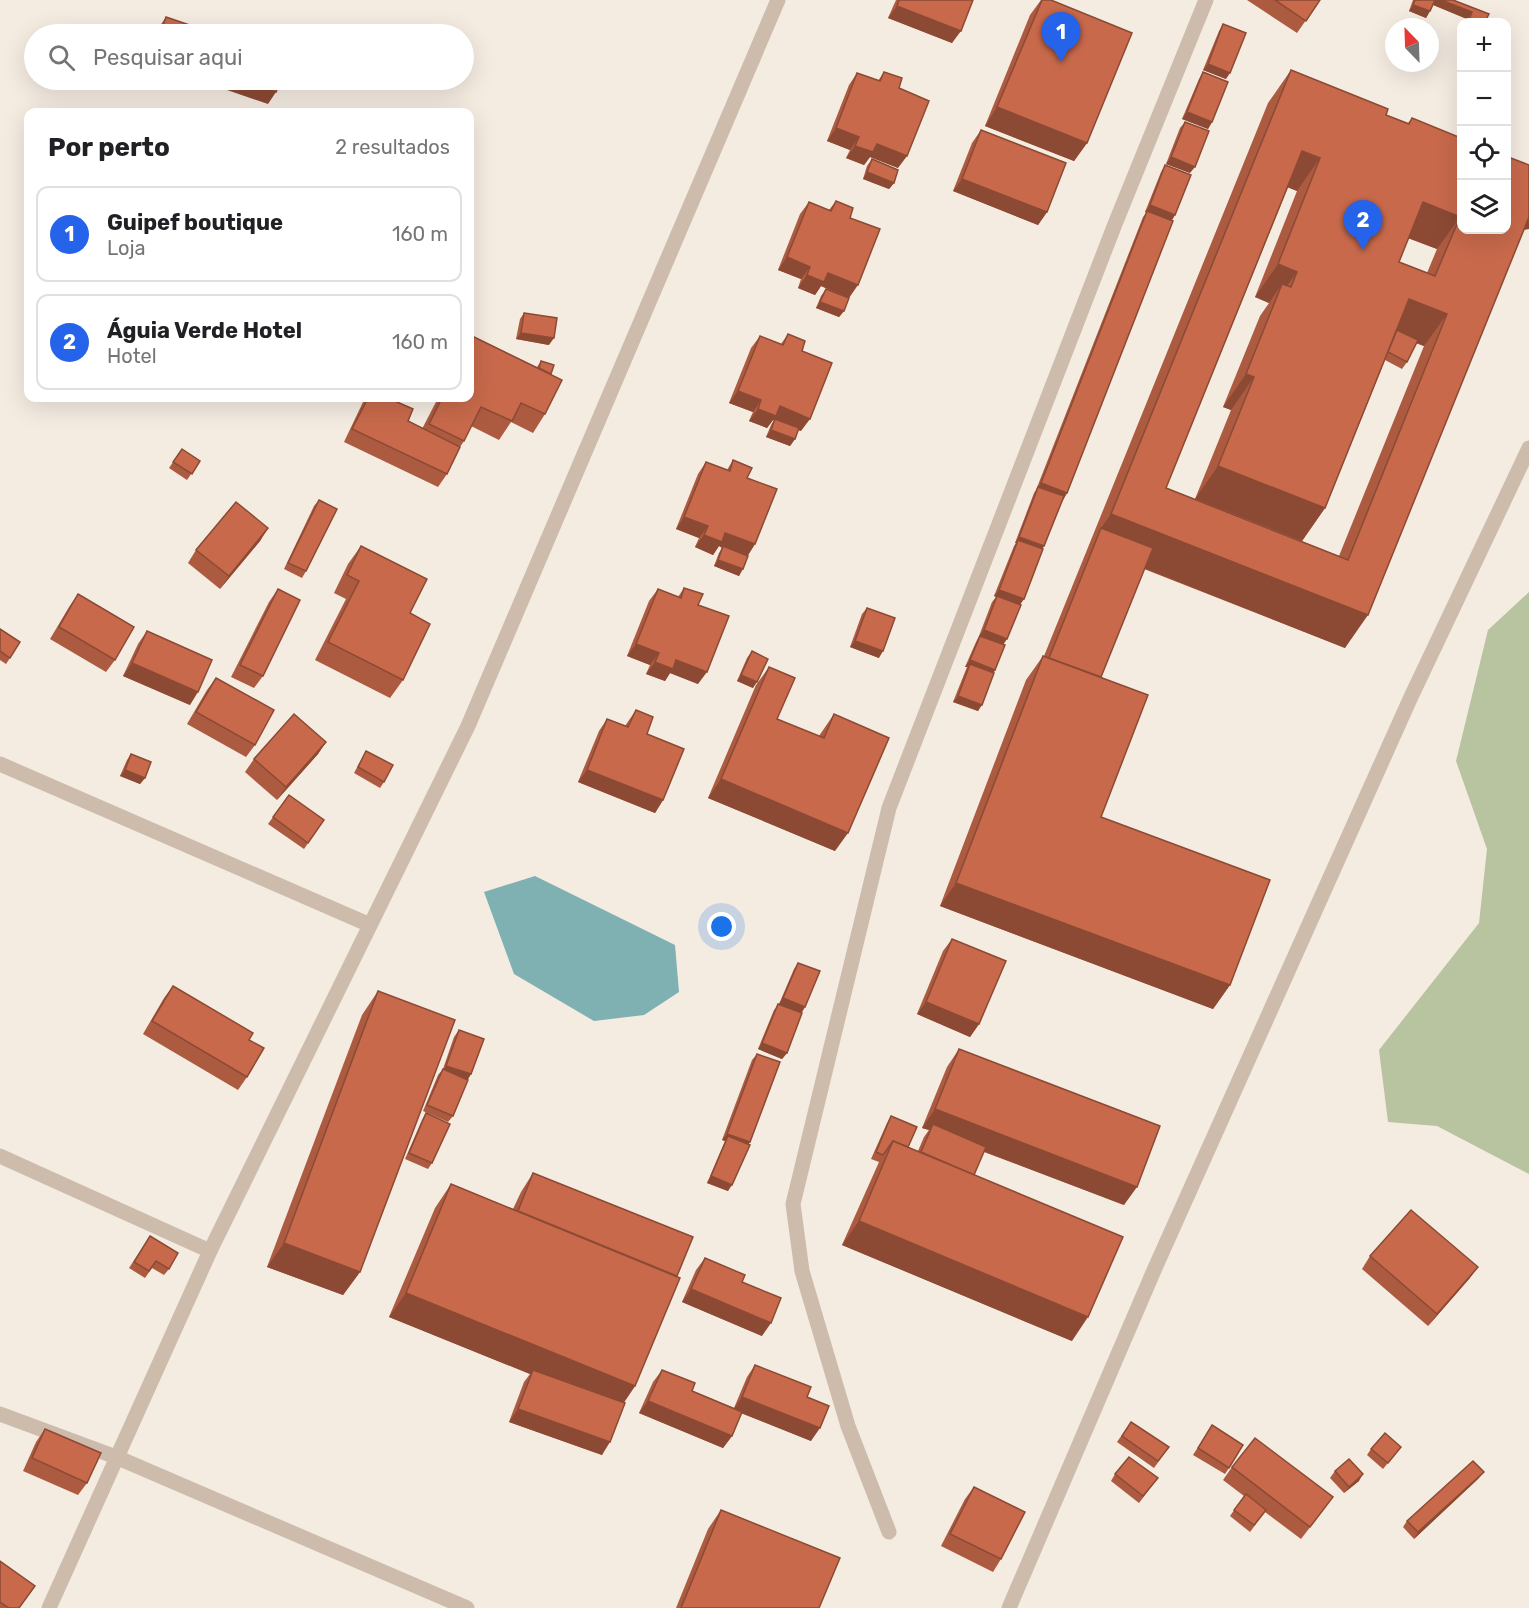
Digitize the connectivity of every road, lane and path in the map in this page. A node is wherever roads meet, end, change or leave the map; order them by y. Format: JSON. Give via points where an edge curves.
{"nodes":[{"id":1,"x":778,"y":0,"type":"edge"},
{"id":2,"x":1206,"y":0,"type":"edge"},
{"id":3,"x":1529,"y":448,"type":"edge"},
{"id":4,"x":0,"y":764,"type":"edge"},
{"id":5,"x":370,"y":925,"type":"junction"},
{"id":6,"x":0,"y":1156,"type":"edge"},
{"id":7,"x":210,"y":1251,"type":"junction"},
{"id":8,"x":0,"y":1414,"type":"edge"},
{"id":9,"x":116,"y":1457,"type":"junction"},
{"id":10,"x":889,"y":1532,"type":"dead end"},
{"id":11,"x":49,"y":1608,"type":"edge"},
{"id":12,"x":467,"y":1608,"type":"edge"},
{"id":13,"x":1009,"y":1608,"type":"edge"}],
"edges":[{"from":1,"to":5,"type":"street","via":[[468,726]]},
{"from":2,"to":10,"type":"street","via":[[889,808],[793,1204],[802,1271],[848,1426]]},
{"from":3,"to":13,"type":"street","via":[[1410,699],[1189,1191]]},
{"from":4,"to":5,"type":"street"},
{"from":5,"to":7,"type":"street"},
{"from":6,"to":7,"type":"street"},
{"from":7,"to":9,"type":"street"},
{"from":8,"to":9,"type":"street"},
{"from":9,"to":11,"type":"street"},
{"from":9,"to":12,"type":"street"}]}
